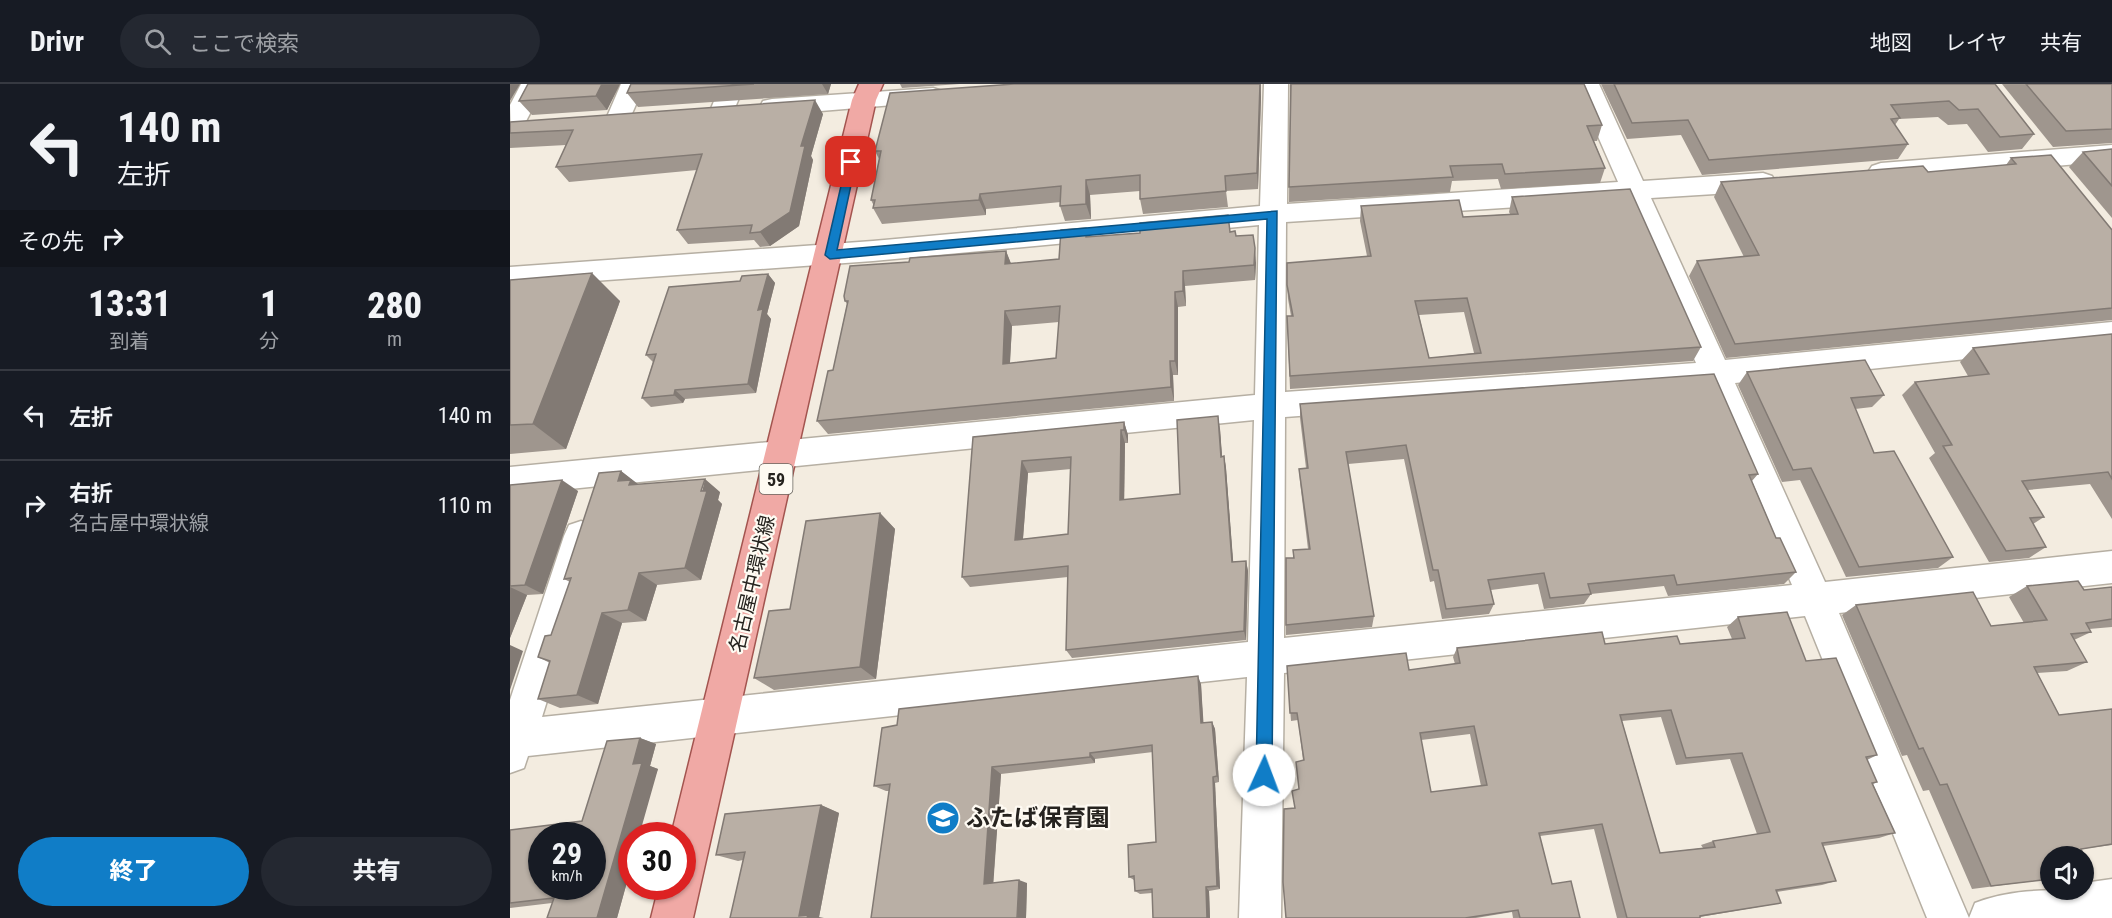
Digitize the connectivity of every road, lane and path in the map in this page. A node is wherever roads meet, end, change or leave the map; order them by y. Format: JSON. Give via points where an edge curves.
{"nodes":[{"id":1,"x":533,"y":84,"type":"edge"},
{"id":2,"x":633,"y":84,"type":"edge"},
{"id":3,"x":733,"y":84,"type":"edge"},
{"id":4,"x":1276,"y":84,"type":"edge"},
{"id":5,"x":1587,"y":84,"type":"edge"},
{"id":6,"x":868,"y":92,"type":"edge"},
{"id":7,"x":956,"y":94,"type":"edge"},
{"id":8,"x":617,"y":119,"type":"edge"},
{"id":9,"x":519,"y":126,"type":"edge"},
{"id":10,"x":2112,"y":153,"type":"edge"},
{"id":11,"x":1858,"y":174,"type":"edge"},
{"id":12,"x":1787,"y":180,"type":"edge"},
{"id":13,"x":1634,"y":192,"type":"junction"},
{"id":14,"x":1273,"y":214,"type":"junction"},
{"id":15,"x":830,"y":255,"type":"junction"},
{"id":16,"x":510,"y":277,"type":"edge"},
{"id":17,"x":2112,"y":333,"type":"edge"},
{"id":18,"x":1716,"y":373,"type":"junction"},
{"id":19,"x":1269,"y":406,"type":"junction"},
{"id":20,"x":783,"y":453,"type":"junction"},
{"id":21,"x":603,"y":473,"type":"junction"},
{"id":22,"x":510,"y":481,"type":"edge"},
{"id":23,"x":2112,"y":567,"type":"edge"},
{"id":24,"x":1815,"y":598,"type":"junction"},
{"id":25,"x":1267,"y":657,"type":"junction"},
{"id":26,"x":721,"y":715,"type":"junction"},
{"id":27,"x":512,"y":743,"type":"edge"},
{"id":28,"x":695,"y":822,"type":"edge"},
{"id":29,"x":676,"y":900,"type":"edge"},
{"id":30,"x":2112,"y":900,"type":"edge"},
{"id":31,"x":672,"y":918,"type":"edge"},
{"id":32,"x":1260,"y":918,"type":"edge"},
{"id":33,"x":1948,"y":918,"type":"edge"},
{"id":34,"x":1990,"y":918,"type":"edge"}],
"edges":[{"from":1,"to":9,"type":"street"},
{"from":2,"to":8,"type":"street"},
{"from":3,"to":6,"type":"street","via":[[710,112]]},
{"from":4,"to":14,"type":"street"},
{"from":5,"to":13,"type":"street"},
{"from":6,"to":7,"type":"street"},
{"from":6,"to":15,"type":"main road","name":"名古屋中環状線","number":"59"},
{"from":10,"to":11,"type":"street"},
{"from":12,"to":13,"type":"street"},
{"from":13,"to":14,"type":"street"},
{"from":13,"to":18,"type":"street"},
{"from":14,"to":15,"type":"street"},
{"from":14,"to":19,"type":"street"},
{"from":15,"to":16,"type":"street"},
{"from":15,"to":20,"type":"main road","name":"名古屋中環状線","number":"59"},
{"from":17,"to":18,"type":"street"},
{"from":18,"to":19,"type":"street"},
{"from":18,"to":24,"type":"street"},
{"from":19,"to":20,"type":"street"},
{"from":19,"to":25,"type":"street"},
{"from":20,"to":21,"type":"street"},
{"from":20,"to":26,"type":"main road","name":"名古屋中環状線","number":"59"},
{"from":21,"to":22,"type":"street"},
{"from":21,"to":27,"type":"street"},
{"from":23,"to":24,"type":"street"},
{"from":24,"to":25,"type":"street"},
{"from":24,"to":33,"type":"street"},
{"from":25,"to":26,"type":"street"},
{"from":25,"to":32,"type":"street"},
{"from":26,"to":27,"type":"street"},
{"from":26,"to":28,"type":"main road","name":"名古屋中環状線","number":"59"},
{"from":29,"to":31,"type":"main road"},
{"from":30,"to":34,"type":"street"}]}
